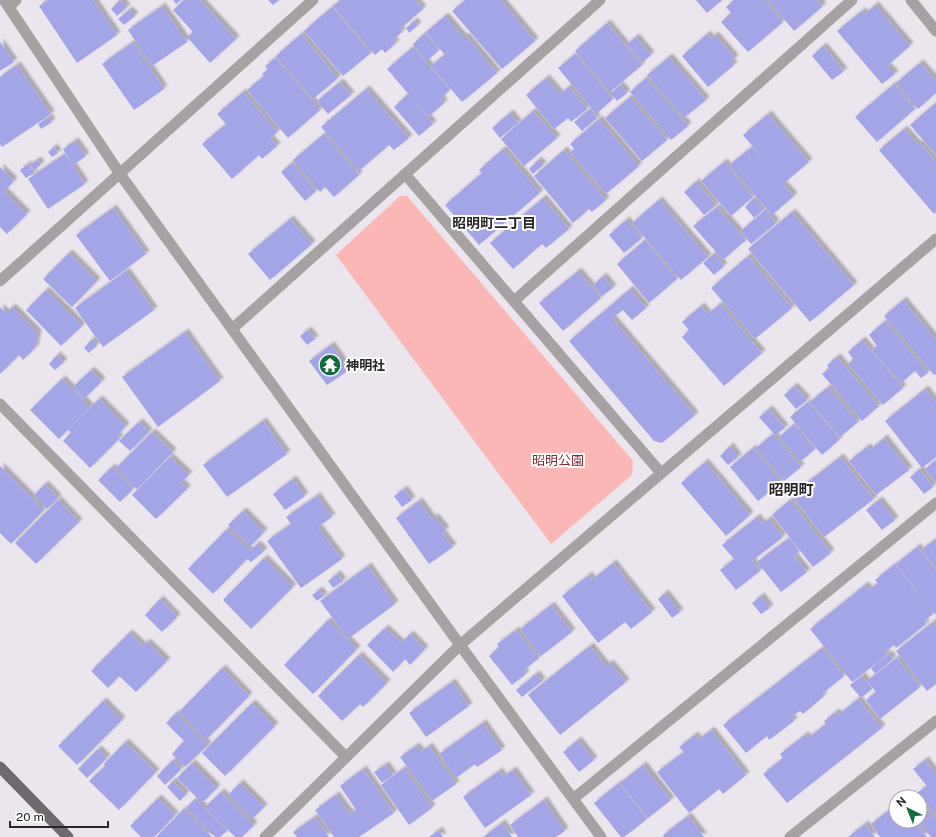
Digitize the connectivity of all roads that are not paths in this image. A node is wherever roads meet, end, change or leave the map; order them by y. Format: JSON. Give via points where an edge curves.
{"nodes":[{"id":1,"x":313,"y":0,"type":"edge"},
{"id":2,"x":600,"y":0,"type":"edge"},
{"id":3,"x":852,"y":0,"type":"edge"},
{"id":4,"x":911,"y":0,"type":"edge"},
{"id":5,"x":9,"y":2,"type":"edge"},
{"id":6,"x":936,"y":31,"type":"edge"},
{"id":7,"x":120,"y":174,"type":"junction"},
{"id":8,"x":405,"y":174,"type":"junction"},
{"id":9,"x":936,"y":240,"type":"edge"},
{"id":10,"x":0,"y":281,"type":"edge"},
{"id":11,"x":514,"y":301,"type":"junction"},
{"id":12,"x":232,"y":329,"type":"junction"},
{"id":13,"x":0,"y":404,"type":"edge"},
{"id":14,"x":661,"y":473,"type":"junction"},
{"id":15,"x":936,"y":503,"type":"edge"},
{"id":16,"x":460,"y":645,"type":"junction"},
{"id":17,"x":936,"y":721,"type":"edge"},
{"id":18,"x":346,"y":757,"type":"junction"},
{"id":19,"x":0,"y":767,"type":"edge"},
{"id":20,"x":573,"y":799,"type":"junction"},
{"id":21,"x":68,"y":837,"type":"edge"},
{"id":22,"x":265,"y":837,"type":"edge"},
{"id":23,"x":601,"y":837,"type":"edge"},
{"id":24,"x":790,"y":837,"type":"edge"}],
"edges":[{"from":1,"to":7,"type":"street"},
{"from":2,"to":8,"type":"street"},
{"from":3,"to":11,"type":"street"},
{"from":4,"to":6,"type":"street"},
{"from":5,"to":7,"type":"street"},
{"from":7,"to":10,"type":"street"},
{"from":7,"to":12,"type":"street"},
{"from":8,"to":11,"type":"street"},
{"from":8,"to":12,"type":"street"},
{"from":9,"to":14,"type":"street"},
{"from":11,"to":14,"type":"street"},
{"from":12,"to":16,"type":"street"},
{"from":13,"to":18,"type":"street"},
{"from":14,"to":16,"type":"street"},
{"from":15,"to":20,"type":"street"},
{"from":16,"to":18,"type":"street"},
{"from":16,"to":20,"type":"street"},
{"from":17,"to":24,"type":"street"},
{"from":18,"to":22,"type":"street"},
{"from":19,"to":21,"type":"main road"},
{"from":20,"to":23,"type":"street"}]}
